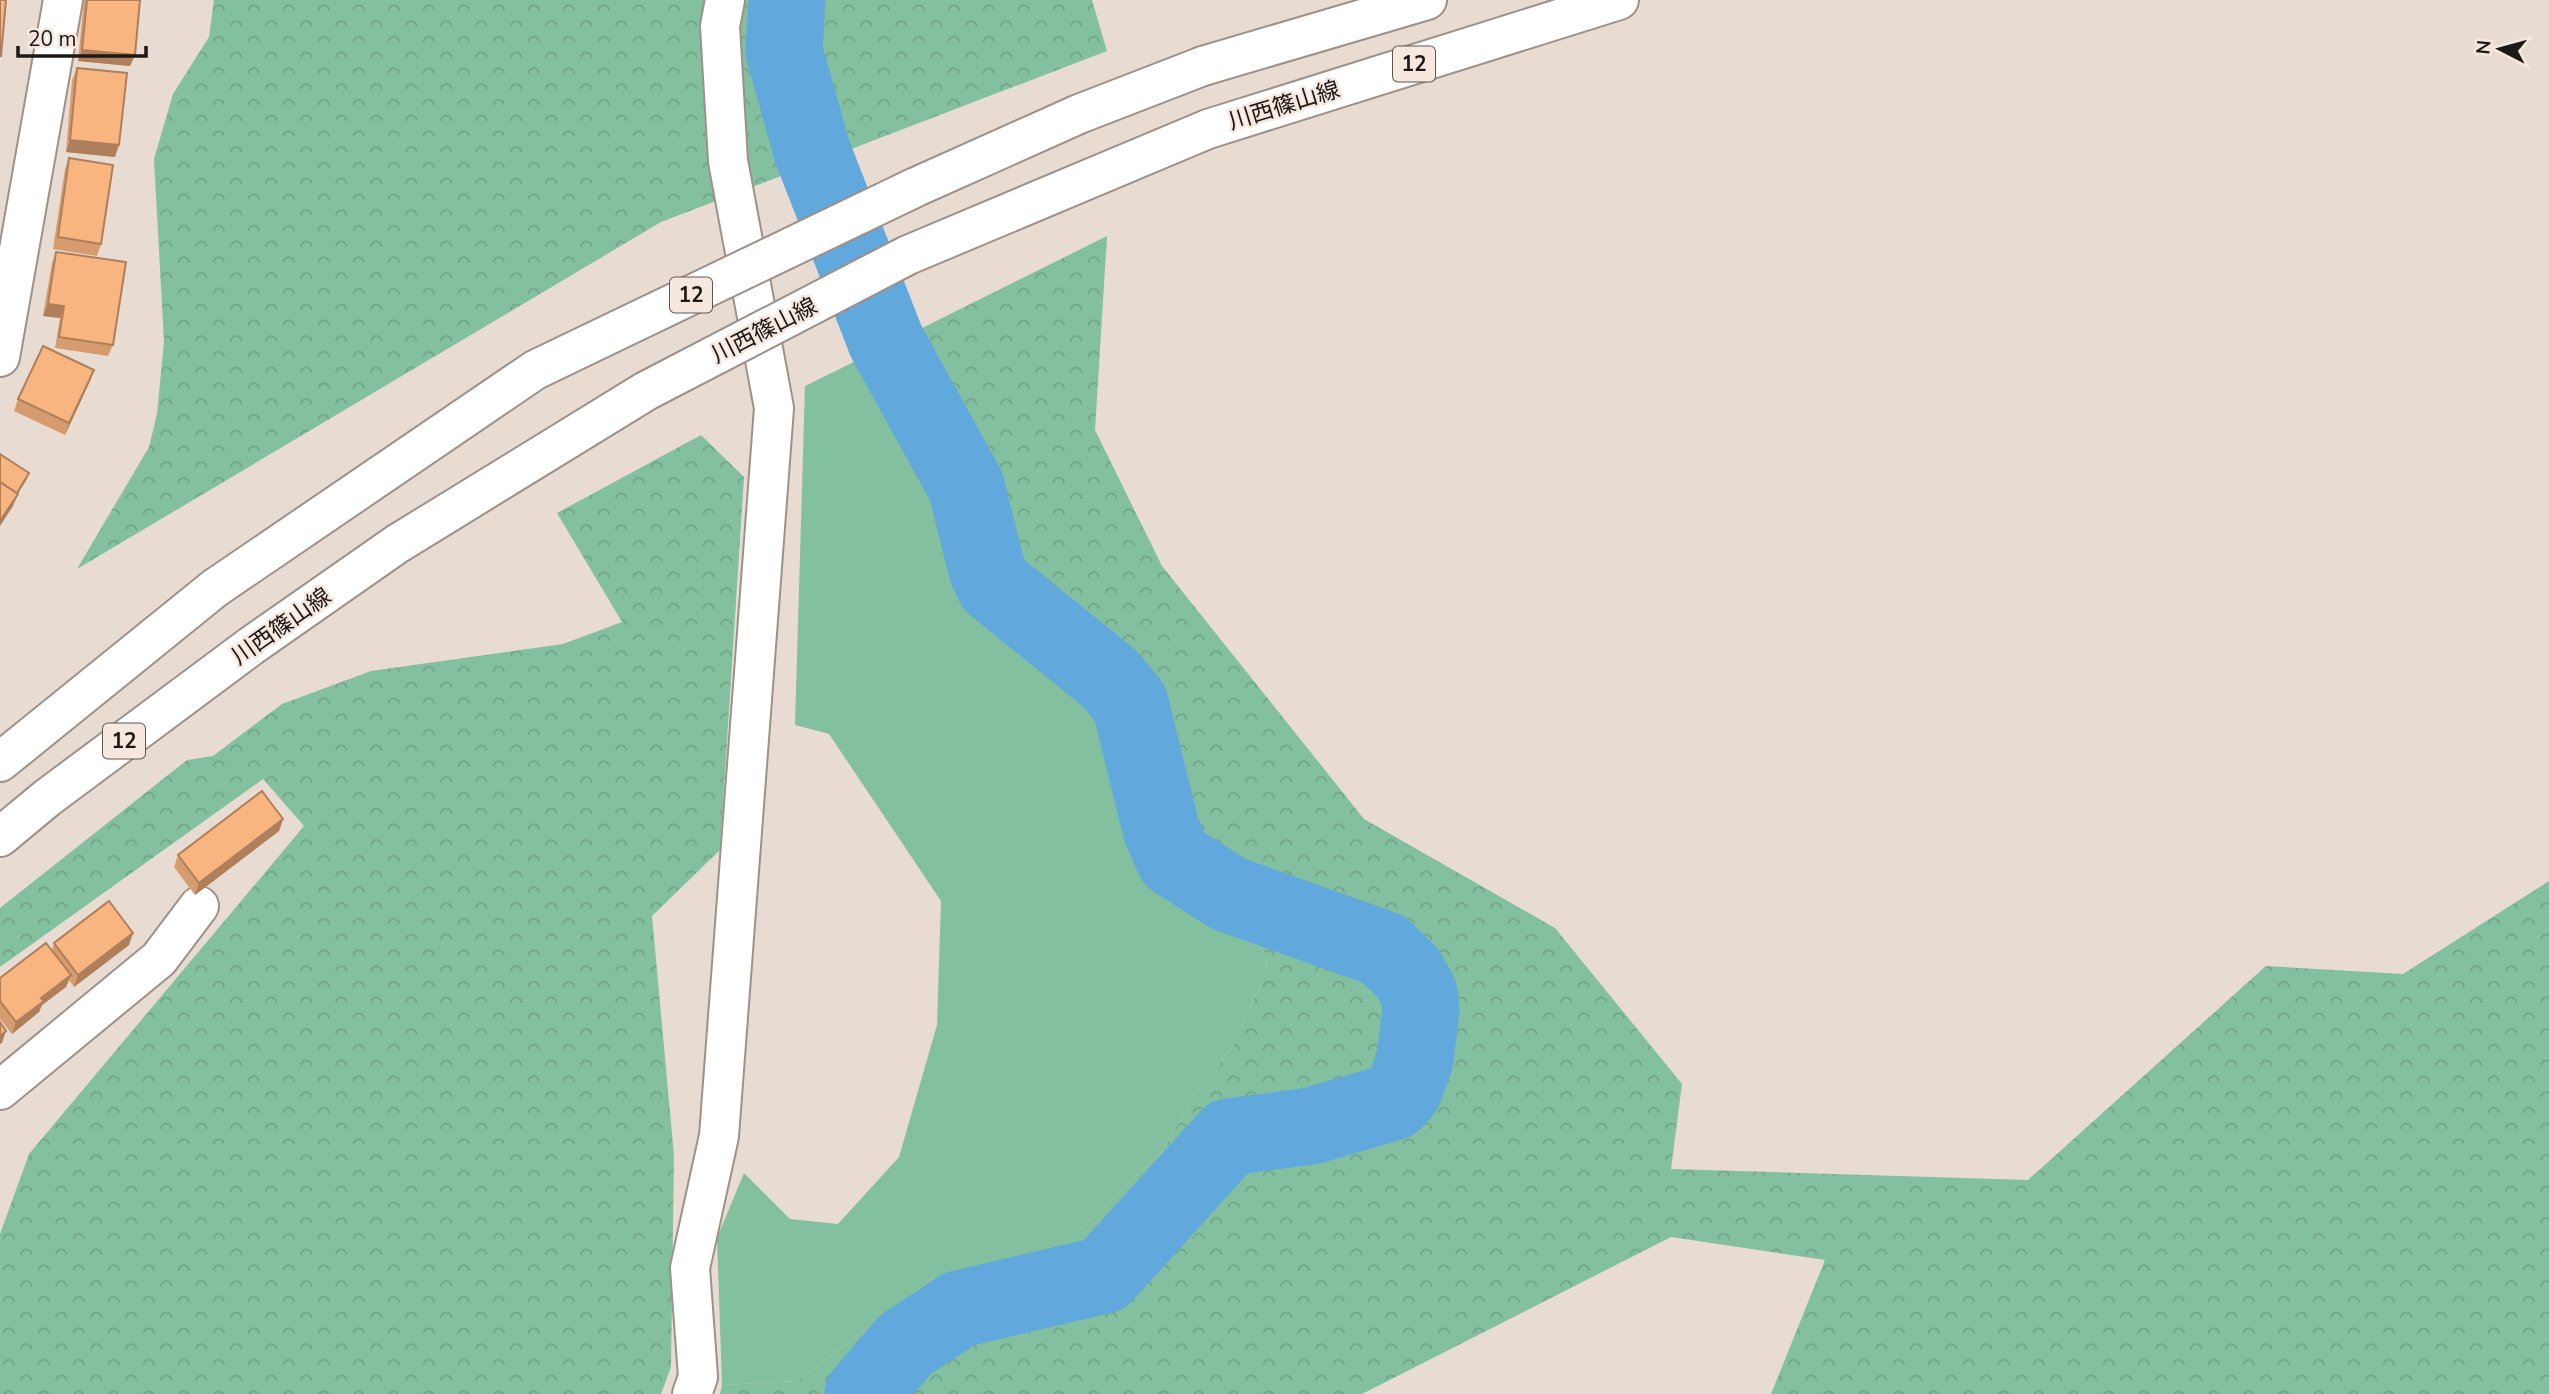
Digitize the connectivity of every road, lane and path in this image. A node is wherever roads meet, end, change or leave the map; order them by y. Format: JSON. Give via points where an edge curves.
{"nodes":[{"id":1,"x":63,"y":0,"type":"edge"},
{"id":2,"x":725,"y":0,"type":"edge"},
{"id":3,"x":1427,"y":0,"type":"edge"},
{"id":4,"x":1619,"y":0,"type":"edge"},
{"id":5,"x":0,"y":357,"type":"edge"},
{"id":6,"x":0,"y":762,"type":"edge"},
{"id":7,"x":0,"y":837,"type":"edge"},
{"id":8,"x":199,"y":906,"type":"edge"},
{"id":9,"x":0,"y":1090,"type":"edge"},
{"id":10,"x":692,"y":1394,"type":"edge"}],
"edges":[{"from":1,"to":5,"type":"main road"},
{"from":2,"to":10,"type":"main road","via":[[720,26],[728,161],[774,408],[719,1136],[690,1268],[698,1377]]},
{"from":3,"to":6,"type":"main road","number":"12","bridge":true,"via":[[1203,66],[1079,114],[535,370],[215,588]]},
{"from":4,"to":7,"type":"main road","name":"川西篠山線","number":"12","bridge":true,"via":[[1208,129],[908,255],[646,391],[397,544],[251,646]]},
{"from":8,"to":9,"type":"main road","via":[[159,958]]}]}
